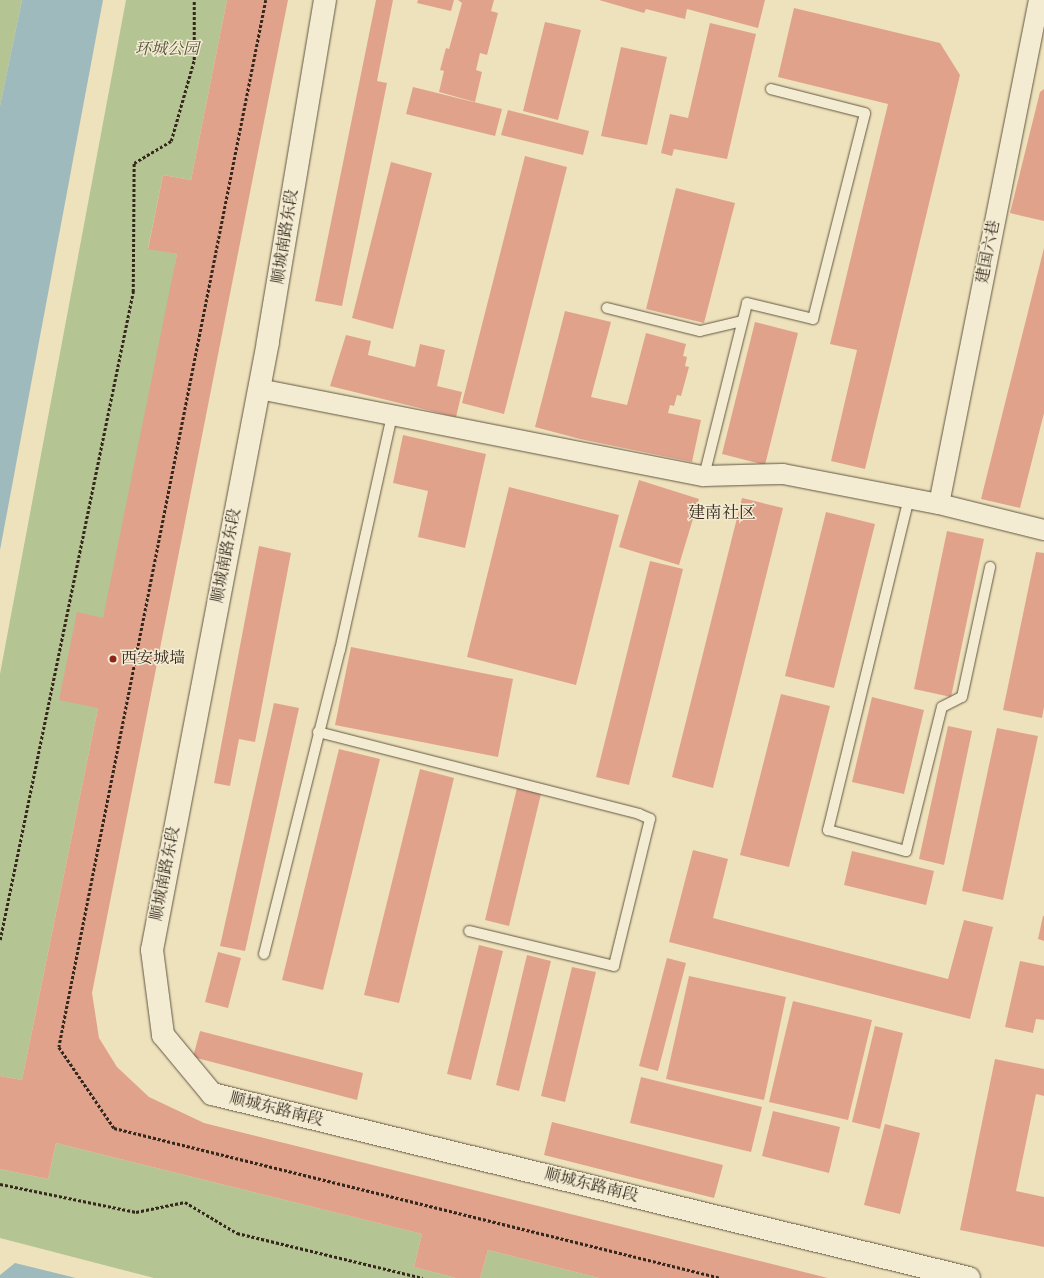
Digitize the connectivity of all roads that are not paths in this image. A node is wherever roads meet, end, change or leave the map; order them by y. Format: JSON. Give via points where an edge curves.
{"nodes":[{"id":1,"x":325,"y":0,"type":"edge"},
{"id":2,"x":1040,"y":0,"type":"edge"},
{"id":3,"x":1044,"y":1,"type":"edge"},
{"id":4,"x":771,"y":89,"type":"dead end"},
{"id":5,"x":607,"y":308,"type":"dead end"},
{"id":6,"x":742,"y":321,"type":"junction"},
{"id":7,"x":259,"y":389,"type":"junction"},
{"id":8,"x":392,"y":415,"type":"junction"},
{"id":9,"x":704,"y":476,"type":"junction"},
{"id":10,"x":909,"y":498,"type":"junction"},
{"id":11,"x":938,"y":504,"type":"junction"},
{"id":12,"x":1044,"y":530,"type":"edge"},
{"id":13,"x":990,"y":567,"type":"dead end"},
{"id":14,"x":318,"y":732,"type":"junction"},
{"id":15,"x":469,"y":930,"type":"dead end"},
{"id":16,"x":264,"y":954,"type":"dead end"},
{"id":17,"x":212,"y":1094,"type":"joint"},
{"id":18,"x":969,"y":1278,"type":"edge"}],
"edges":[{"from":1,"to":7,"type":"street","name":"顺城南路东段"},
{"from":2,"to":3,"type":"street"},
{"from":2,"to":11,"type":"street","name":"建国六巷"},
{"from":4,"to":6,"type":"lane","via":[[865,113],[813,320],[747,303]]},
{"from":5,"to":6,"type":"lane","via":[[700,331]]},
{"from":6,"to":9,"type":"lane"},
{"from":7,"to":8,"type":"street"},
{"from":7,"to":17,"type":"street","name":"顺城南路东段","via":[[152,950],[163,1035]]},
{"from":8,"to":9,"type":"street"},
{"from":8,"to":14,"type":"lane","via":[[340,650]]},
{"from":9,"to":10,"type":"street","via":[[783,474]]},
{"from":10,"to":11,"type":"street"},
{"from":10,"to":13,"type":"lane","via":[[828,830],[906,851],[942,707],[962,697]]},
{"from":11,"to":12,"type":"street"},
{"from":14,"to":15,"type":"lane","via":[[639,814],[650,819],[614,966]]},
{"from":14,"to":16,"type":"lane"},
{"from":17,"to":18,"type":"street","name":"顺城东路南段"}]}
